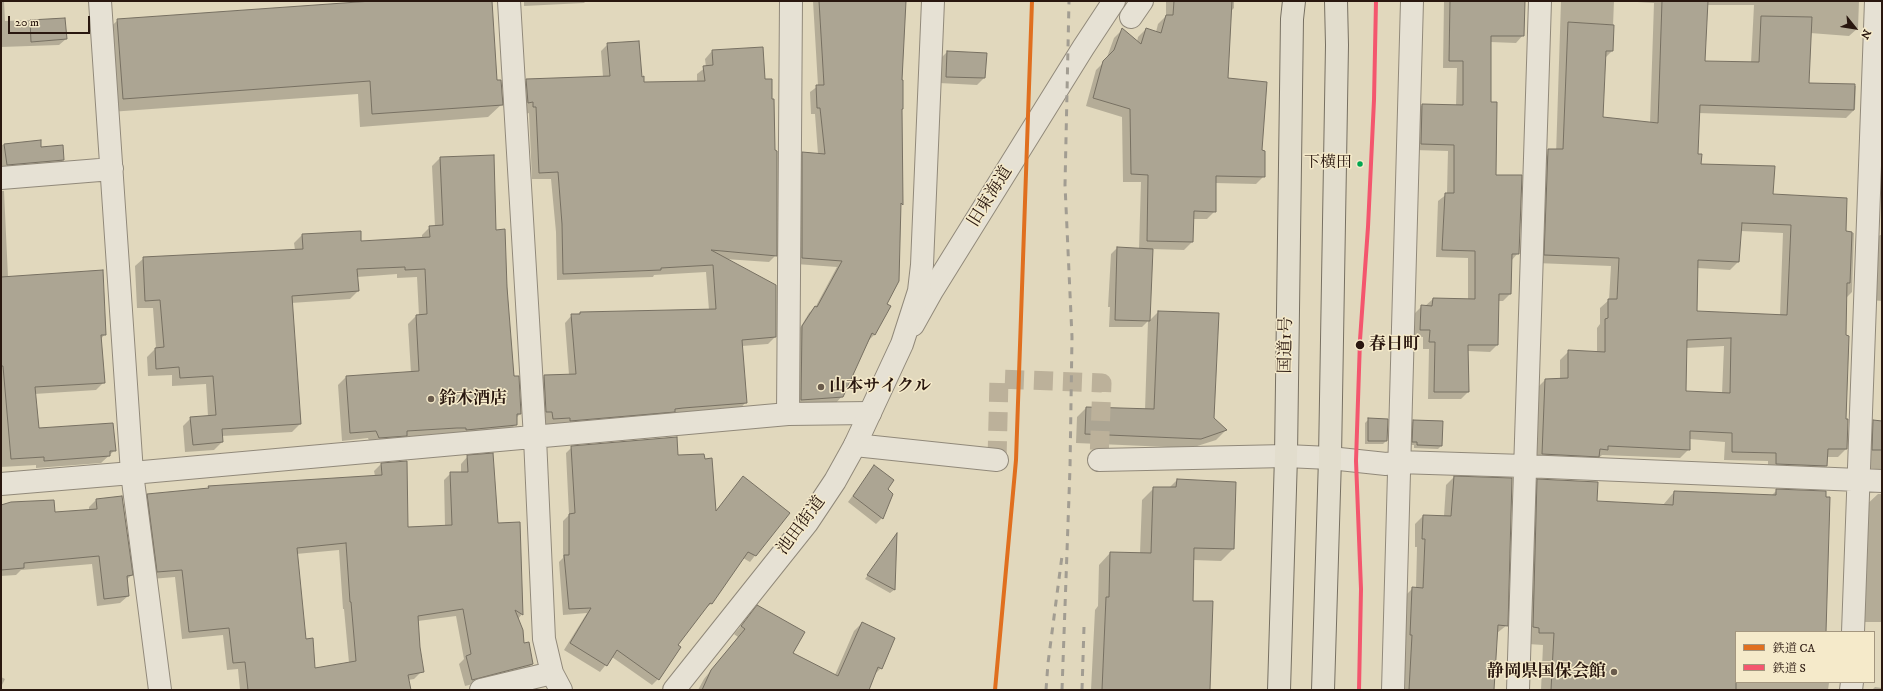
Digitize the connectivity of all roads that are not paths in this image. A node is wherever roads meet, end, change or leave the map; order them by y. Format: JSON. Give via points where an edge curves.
{"nodes":[{"id":1,"x":100,"y":1,"type":"edge"},
{"id":2,"x":509,"y":1,"type":"edge"},
{"id":3,"x":791,"y":1,"type":"edge"},
{"id":4,"x":933,"y":1,"type":"edge"},
{"id":5,"x":1114,"y":1,"type":"edge"},
{"id":6,"x":1294,"y":1,"type":"edge"},
{"id":7,"x":1336,"y":1,"type":"edge"},
{"id":8,"x":1412,"y":1,"type":"edge"},
{"id":9,"x":1540,"y":1,"type":"edge"},
{"id":10,"x":1876,"y":1,"type":"edge"},
{"id":11,"x":112,"y":169,"type":"junction"},
{"id":12,"x":1,"y":178,"type":"edge"},
{"id":13,"x":902,"y":344,"type":"junction"},
{"id":14,"x":870,"y":413,"type":"junction"},
{"id":15,"x":788,"y":414,"type":"junction"},
{"id":16,"x":534,"y":438,"type":"junction"},
{"id":17,"x":855,"y":445,"type":"junction"},
{"id":18,"x":1286,"y":456,"type":"junction"},
{"id":19,"x":1330,"y":458,"type":"junction"},
{"id":20,"x":997,"y":460,"type":"dead end"},
{"id":21,"x":1099,"y":460,"type":"dead end"},
{"id":22,"x":1398,"y":462,"type":"junction"},
{"id":23,"x":1524,"y":466,"type":"junction"},
{"id":24,"x":132,"y":474,"type":"junction"},
{"id":25,"x":1858,"y":480,"type":"junction"},
{"id":26,"x":1882,"y":481,"type":"edge"},
{"id":27,"x":1,"y":484,"type":"edge"},
{"id":28,"x":1853,"y":631,"type":"edge"},
{"id":29,"x":556,"y":681,"type":"edge"},
{"id":30,"x":678,"y":689,"type":"edge"},
{"id":31,"x":160,"y":690,"type":"edge"},
{"id":32,"x":481,"y":690,"type":"edge"},
{"id":33,"x":1279,"y":690,"type":"edge"},
{"id":34,"x":1323,"y":690,"type":"edge"},
{"id":35,"x":1393,"y":690,"type":"edge"},
{"id":36,"x":1518,"y":690,"type":"edge"}],
"edges":[{"from":1,"to":11,"type":"street"},
{"from":2,"to":16,"type":"street"},
{"from":3,"to":15,"type":"street"},
{"from":4,"to":13,"type":"street","via":[[922,265],[919,291]]},
{"from":5,"to":13,"type":"street","name":"旧東海道","via":[[932,291]]},
{"from":6,"to":18,"type":"highway","name":"国道1号"},
{"from":7,"to":19,"type":"highway"},
{"from":8,"to":22,"type":"street"},
{"from":9,"to":23,"type":"street"},
{"from":10,"to":25,"type":"street"},
{"from":11,"to":12,"type":"street"},
{"from":11,"to":24,"type":"street"},
{"from":13,"to":14,"type":"street","name":"池田街道"},
{"from":14,"to":15,"type":"street"},
{"from":14,"to":17,"type":"street","name":"池田街道"},
{"from":15,"to":16,"type":"street"},
{"from":16,"to":24,"type":"street"},
{"from":16,"to":29,"type":"street","via":[[544,639]]},
{"from":17,"to":20,"type":"street"},
{"from":17,"to":30,"type":"street","name":"池田街道","via":[[807,523]]},
{"from":18,"to":19,"type":"street"},
{"from":18,"to":21,"type":"street"},
{"from":18,"to":33,"type":"highway","name":"国道1号"},
{"from":19,"to":22,"type":"street","via":[[1386,464]]},
{"from":19,"to":34,"type":"highway"},
{"from":22,"to":23,"type":"street"},
{"from":22,"to":35,"type":"street"},
{"from":23,"to":25,"type":"street"},
{"from":23,"to":36,"type":"street"},
{"from":24,"to":27,"type":"street"},
{"from":24,"to":31,"type":"street"},
{"from":25,"to":26,"type":"street"},
{"from":25,"to":28,"type":"street"},
{"from":29,"to":32,"type":"street"}]}
